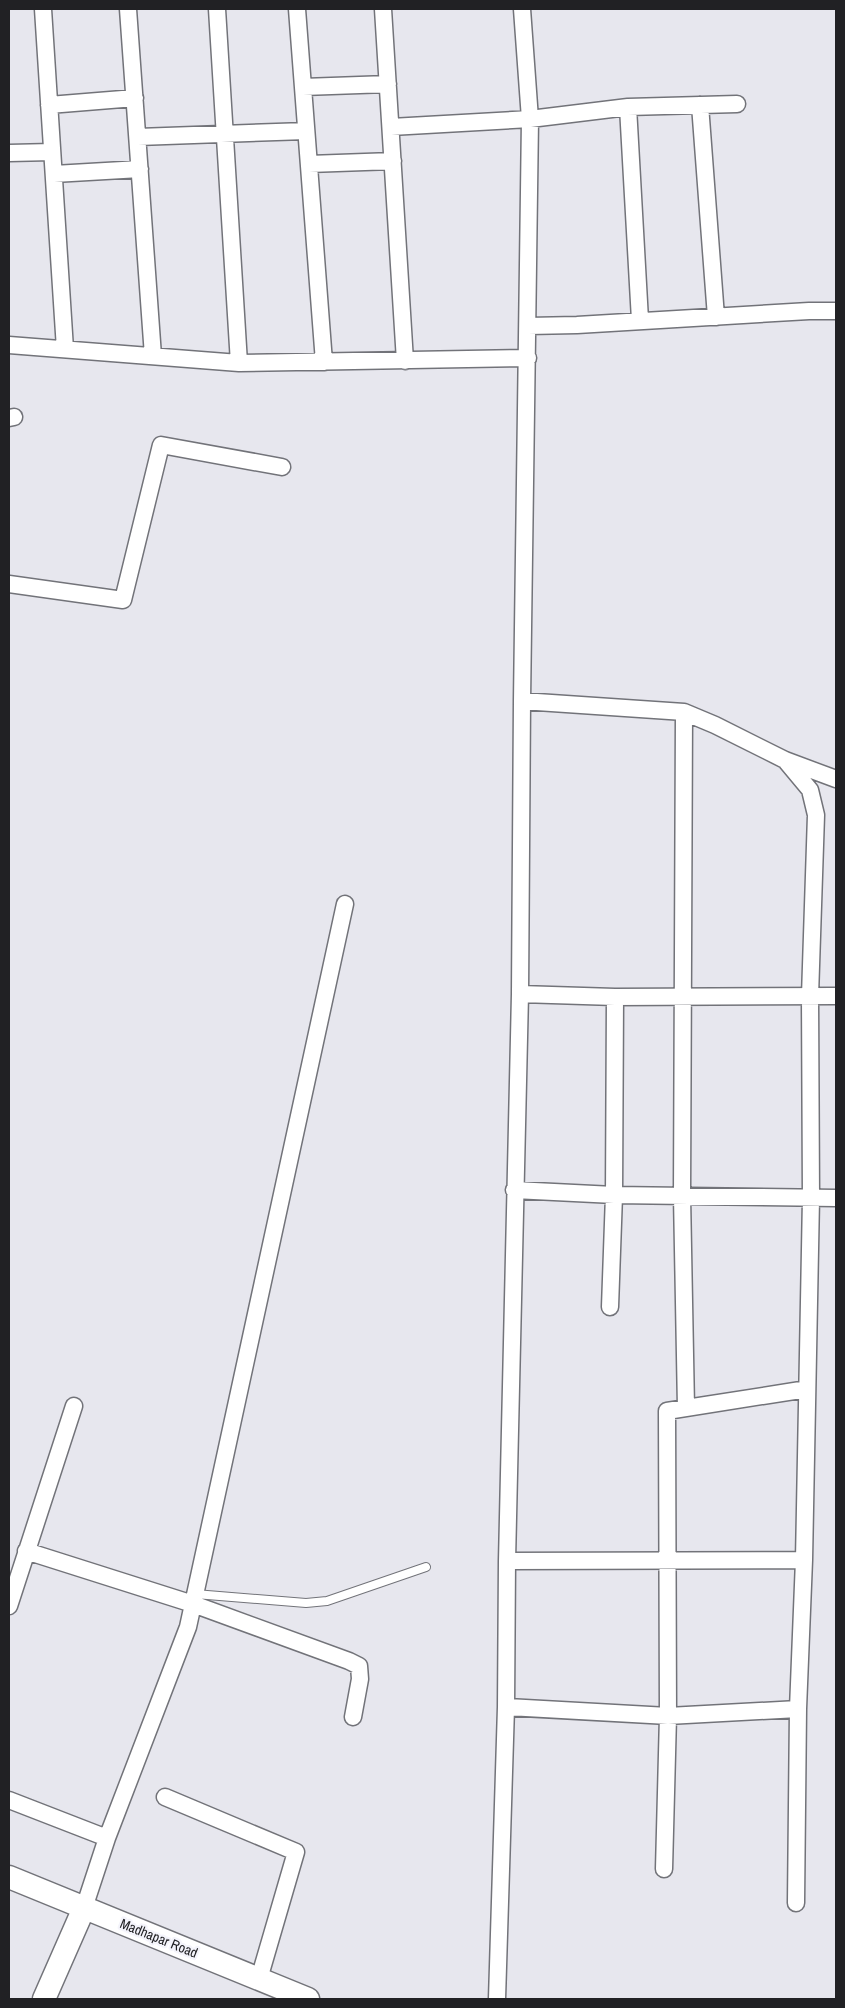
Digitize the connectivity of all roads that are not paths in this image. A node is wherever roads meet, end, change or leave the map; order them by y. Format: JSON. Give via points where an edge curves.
{"nodes":[{"id":1,"x":43,"y":9,"type":"edge"},
{"id":2,"x":128,"y":9,"type":"edge"},
{"id":3,"x":217,"y":9,"type":"edge"},
{"id":4,"x":297,"y":9,"type":"edge"},
{"id":5,"x":384,"y":9,"type":"edge"},
{"id":6,"x":522,"y":9,"type":"edge"},
{"id":7,"x":388,"y":84,"type":"junction"},
{"id":8,"x":303,"y":87,"type":"junction"},
{"id":9,"x":135,"y":98,"type":"junction"},
{"id":10,"x":49,"y":104,"type":"junction"},
{"id":11,"x":737,"y":104,"type":"dead end"},
{"id":12,"x":700,"y":105,"type":"junction"},
{"id":13,"x":628,"y":107,"type":"junction"},
{"id":14,"x":530,"y":119,"type":"junction"},
{"id":15,"x":391,"y":127,"type":"junction"},
{"id":16,"x":306,"y":131,"type":"junction"},
{"id":17,"x":224,"y":134,"type":"junction"},
{"id":18,"x":138,"y":137,"type":"junction"},
{"id":19,"x":52,"y":152,"type":"junction"},
{"id":20,"x":9,"y":153,"type":"edge"},
{"id":21,"x":393,"y":161,"type":"junction"},
{"id":22,"x":309,"y":164,"type":"junction"},
{"id":23,"x":140,"y":169,"type":"junction"},
{"id":24,"x":54,"y":174,"type":"junction"},
{"id":25,"x":836,"y":311,"type":"edge"},
{"id":26,"x":716,"y":317,"type":"junction"},
{"id":27,"x":640,"y":320,"type":"junction"},
{"id":28,"x":528,"y":326,"type":"junction"},
{"id":29,"x":9,"y":344,"type":"edge"},
{"id":30,"x":66,"y":349,"type":"junction"},
{"id":31,"x":154,"y":356,"type":"junction"},
{"id":32,"x":528,"y":358,"type":"junction"},
{"id":33,"x":406,"y":361,"type":"junction"},
{"id":34,"x":324,"y":362,"type":"junction"},
{"id":35,"x":239,"y":363,"type":"junction"},
{"id":36,"x":282,"y":467,"type":"dead end"},
{"id":37,"x":9,"y":584,"type":"edge"},
{"id":38,"x":522,"y":701,"type":"junction"},
{"id":39,"x":684,"y":712,"type":"junction"},
{"id":40,"x":784,"y":760,"type":"junction"},
{"id":41,"x":836,"y":779,"type":"edge"},
{"id":42,"x":345,"y":904,"type":"dead end"},
{"id":43,"x":520,"y":994,"type":"junction"},
{"id":44,"x":684,"y":996,"type":"junction"},
{"id":45,"x":810,"y":996,"type":"junction"},
{"id":46,"x":836,"y":996,"type":"edge"},
{"id":47,"x":615,"y":997,"type":"junction"},
{"id":48,"x":514,"y":1190,"type":"junction"},
{"id":49,"x":614,"y":1195,"type":"junction"},
{"id":50,"x":682,"y":1196,"type":"junction"},
{"id":51,"x":811,"y":1198,"type":"junction"},
{"id":52,"x":836,"y":1198,"type":"edge"},
{"id":53,"x":610,"y":1307,"type":"dead end"},
{"id":54,"x":807,"y":1390,"type":"junction"},
{"id":55,"x":74,"y":1406,"type":"dead end"},
{"id":56,"x":686,"y":1408,"type":"junction"},
{"id":57,"x":26,"y":1552,"type":"junction"},
{"id":58,"x":667,"y":1559,"type":"junction"},
{"id":59,"x":804,"y":1560,"type":"junction"},
{"id":60,"x":507,"y":1561,"type":"junction"},
{"id":61,"x":426,"y":1567,"type":"dead end"},
{"id":62,"x":194,"y":1599,"type":"junction"},
{"id":63,"x":9,"y":1606,"type":"edge"},
{"id":64,"x":506,"y":1707,"type":"junction"},
{"id":65,"x":798,"y":1709,"type":"junction"},
{"id":66,"x":668,"y":1716,"type":"junction"},
{"id":67,"x":353,"y":1717,"type":"dead end"},
{"id":68,"x":165,"y":1797,"type":"dead end"},
{"id":69,"x":9,"y":1800,"type":"edge"},
{"id":70,"x":107,"y":1838,"type":"junction"},
{"id":71,"x":664,"y":1869,"type":"dead end"},
{"id":72,"x":9,"y":1877,"type":"edge"},
{"id":73,"x":796,"y":1902,"type":"dead end"},
{"id":74,"x":84,"y":1908,"type":"junction"},
{"id":75,"x":259,"y":1979,"type":"junction"},
{"id":76,"x":44,"y":1999,"type":"edge"},
{"id":77,"x":308,"y":1999,"type":"edge"},
{"id":78,"x":497,"y":1999,"type":"edge"}],
"edges":[{"from":1,"to":10,"type":"street"},
{"from":2,"to":9,"type":"street"},
{"from":3,"to":17,"type":"street"},
{"from":4,"to":8,"type":"street"},
{"from":5,"to":7,"type":"street"},
{"from":6,"to":14,"type":"street"},
{"from":7,"to":8,"type":"street"},
{"from":7,"to":15,"type":"street"},
{"from":8,"to":16,"type":"street"},
{"from":9,"to":10,"type":"street"},
{"from":9,"to":18,"type":"street"},
{"from":10,"to":19,"type":"street"},
{"from":11,"to":12,"type":"street"},
{"from":12,"to":13,"type":"street"},
{"from":12,"to":26,"type":"street"},
{"from":13,"to":14,"type":"street"},
{"from":13,"to":27,"type":"street"},
{"from":14,"to":15,"type":"street"},
{"from":14,"to":28,"type":"street"},
{"from":15,"to":21,"type":"street"},
{"from":16,"to":17,"type":"street"},
{"from":16,"to":22,"type":"street"},
{"from":17,"to":18,"type":"street"},
{"from":17,"to":35,"type":"street"},
{"from":18,"to":23,"type":"street"},
{"from":19,"to":20,"type":"street"},
{"from":19,"to":24,"type":"street"},
{"from":21,"to":22,"type":"street"},
{"from":21,"to":33,"type":"street"},
{"from":22,"to":34,"type":"street"},
{"from":23,"to":24,"type":"street"},
{"from":23,"to":31,"type":"street"},
{"from":24,"to":30,"type":"street"},
{"from":25,"to":26,"type":"street"},
{"from":26,"to":27,"type":"street"},
{"from":27,"to":28,"type":"street"},
{"from":28,"to":32,"type":"street"},
{"from":29,"to":30,"type":"street"},
{"from":30,"to":31,"type":"street"},
{"from":31,"to":35,"type":"street"},
{"from":32,"to":33,"type":"street"},
{"from":32,"to":38,"type":"street"},
{"from":33,"to":34,"type":"street"},
{"from":34,"to":35,"type":"street"},
{"from":36,"to":37,"type":"street","via":[[161,445],[124,600]]},
{"from":38,"to":39,"type":"street"},
{"from":38,"to":43,"type":"street"},
{"from":39,"to":40,"type":"street"},
{"from":39,"to":44,"type":"street"},
{"from":40,"to":41,"type":"street"},
{"from":40,"to":45,"type":"street","via":[[810,790],[816,815]]},
{"from":42,"to":62,"type":"street"},
{"from":43,"to":47,"type":"street"},
{"from":43,"to":48,"type":"street"},
{"from":44,"to":45,"type":"street"},
{"from":44,"to":47,"type":"street"},
{"from":44,"to":50,"type":"street"},
{"from":45,"to":46,"type":"street"},
{"from":45,"to":51,"type":"street"},
{"from":47,"to":49,"type":"street"},
{"from":48,"to":49,"type":"street"},
{"from":48,"to":60,"type":"street"},
{"from":49,"to":50,"type":"street"},
{"from":49,"to":53,"type":"street"},
{"from":50,"to":51,"type":"street"},
{"from":50,"to":56,"type":"street"},
{"from":51,"to":52,"type":"street"},
{"from":51,"to":54,"type":"street"},
{"from":54,"to":56,"type":"street"},
{"from":54,"to":59,"type":"street"},
{"from":55,"to":57,"type":"street"},
{"from":56,"to":58,"type":"street","via":[[668,1411]]},
{"from":57,"to":62,"type":"street"},
{"from":57,"to":63,"type":"street"},
{"from":58,"to":59,"type":"street"},
{"from":58,"to":60,"type":"street"},
{"from":58,"to":66,"type":"street"},
{"from":59,"to":65,"type":"street"},
{"from":60,"to":64,"type":"street"},
{"from":61,"to":62,"type":"lane","via":[[327,1600]]},
{"from":62,"to":67,"type":"street","via":[[358,1666],[360,1679]]},
{"from":62,"to":70,"type":"street","via":[[188,1627]]},
{"from":64,"to":66,"type":"street"},
{"from":64,"to":78,"type":"street"},
{"from":65,"to":66,"type":"street"},
{"from":65,"to":73,"type":"street"},
{"from":66,"to":71,"type":"street"},
{"from":68,"to":75,"type":"street","via":[[296,1852]]},
{"from":69,"to":70,"type":"street"},
{"from":70,"to":74,"type":"street"},
{"from":72,"to":74,"type":"main road","name":"Madhapar Road"},
{"from":74,"to":75,"type":"main road","name":"Madhapar Road"},
{"from":74,"to":76,"type":"main road"},
{"from":75,"to":77,"type":"main road","name":"Madhapar Road"}]}
